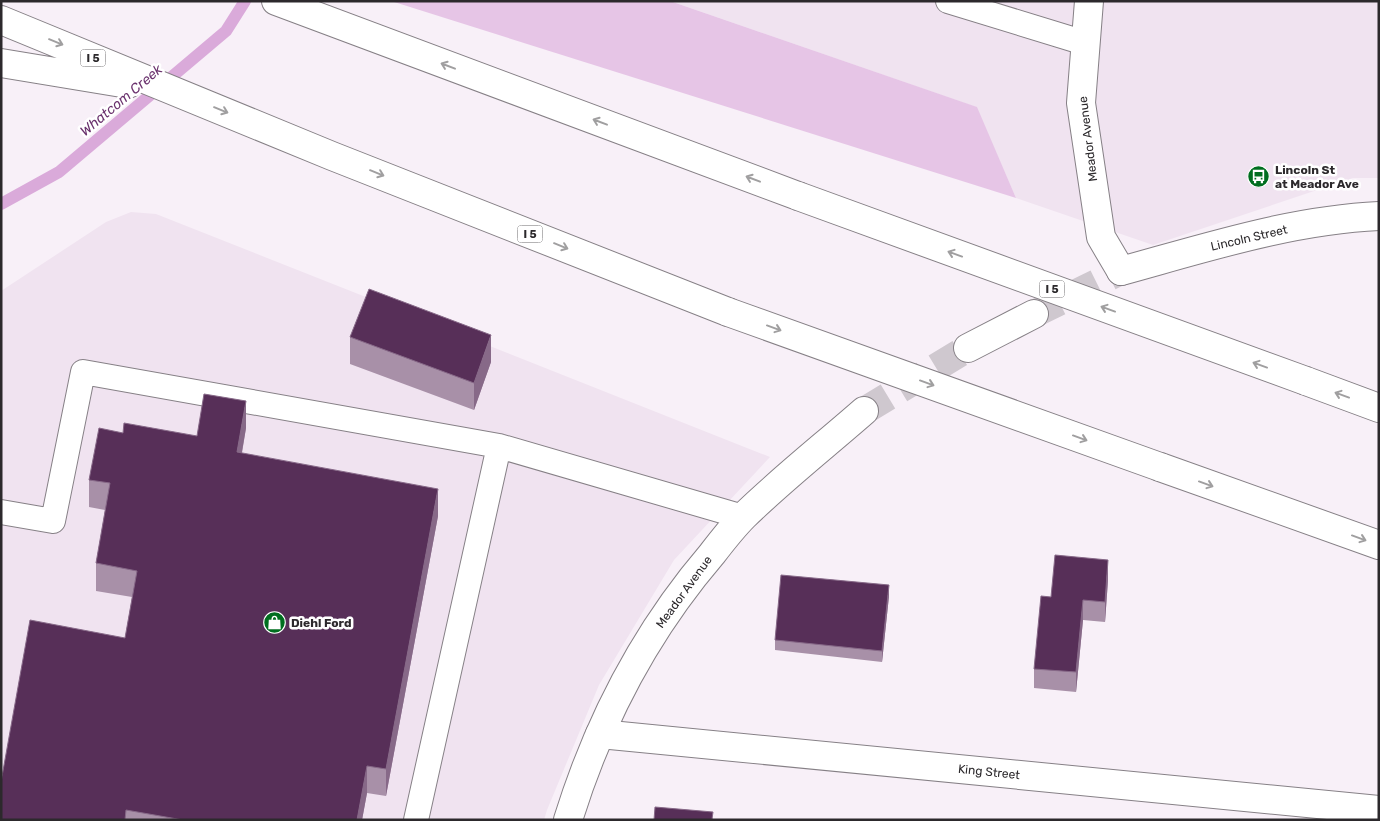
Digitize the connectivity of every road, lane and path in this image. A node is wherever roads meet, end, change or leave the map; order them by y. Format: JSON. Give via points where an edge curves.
{"nodes":[{"id":1,"x":276,"y":1,"type":"edge"},
{"id":2,"x":317,"y":1,"type":"edge"},
{"id":3,"x":948,"y":1,"type":"edge"},
{"id":4,"x":1089,"y":1,"type":"edge"},
{"id":5,"x":6,"y":22,"type":"edge"},
{"id":6,"x":1085,"y":43,"type":"junction"},
{"id":7,"x":419,"y":55,"type":"junction"},
{"id":8,"x":1,"y":63,"type":"edge"},
{"id":9,"x":176,"y":91,"type":"junction"},
{"id":10,"x":1379,"y":216,"type":"edge"},
{"id":11,"x":1121,"y":271,"type":"joint"},
{"id":12,"x":1034,"y":314,"type":"tunnel mouth"},
{"id":13,"x":968,"y":348,"type":"tunnel mouth"},
{"id":14,"x":1379,"y":408,"type":"edge"},
{"id":15,"x":864,"y":411,"type":"tunnel mouth"},
{"id":16,"x":500,"y":446,"type":"junction"},
{"id":17,"x":1,"y":512,"type":"edge"},
{"id":18,"x":743,"y":517,"type":"junction"},
{"id":19,"x":1379,"y":545,"type":"edge"},
{"id":20,"x":600,"y":734,"type":"junction"},
{"id":21,"x":1379,"y":810,"type":"edge"},
{"id":22,"x":416,"y":820,"type":"edge"},
{"id":23,"x":568,"y":820,"type":"edge"}],
"edges":[{"from":1,"to":7,"type":"main road","number":"I 5"},
{"from":2,"to":7,"type":"main road"},
{"from":3,"to":6,"type":"lane"},
{"from":4,"to":6,"type":"main road","name":"Meador Avenue"},
{"from":5,"to":9,"type":"main road","number":"I 5","one_way":true},
{"from":6,"to":11,"type":"main road","name":"Meador Avenue","via":[[1081,103],[1101,237]]},
{"from":14,"to":7,"type":"main road","number":"I 5","one_way":true,"bridge":true},
{"from":8,"to":9,"type":"main road"},
{"from":9,"to":19,"type":"main road","number":"I 5","one_way":true,"bridge":true,"via":[[728,312]]},
{"from":10,"to":11,"type":"main road","name":"Lincoln Street","via":[[1349,217],[1255,235]]},
{"from":12,"to":13,"type":"main road"},
{"from":15,"to":18,"type":"main road","name":"Meador Avenue"},
{"from":16,"to":17,"type":"lane","via":[[83,372],[53,521]]},
{"from":16,"to":18,"type":"lane"},
{"from":16,"to":22,"type":"lane"},
{"from":18,"to":20,"type":"main road","name":"Meador Avenue","via":[[662,619],[624,684]]},
{"from":20,"to":21,"type":"main road","name":"King Street"},
{"from":20,"to":23,"type":"main road","name":"Meador Avenue"}]}
